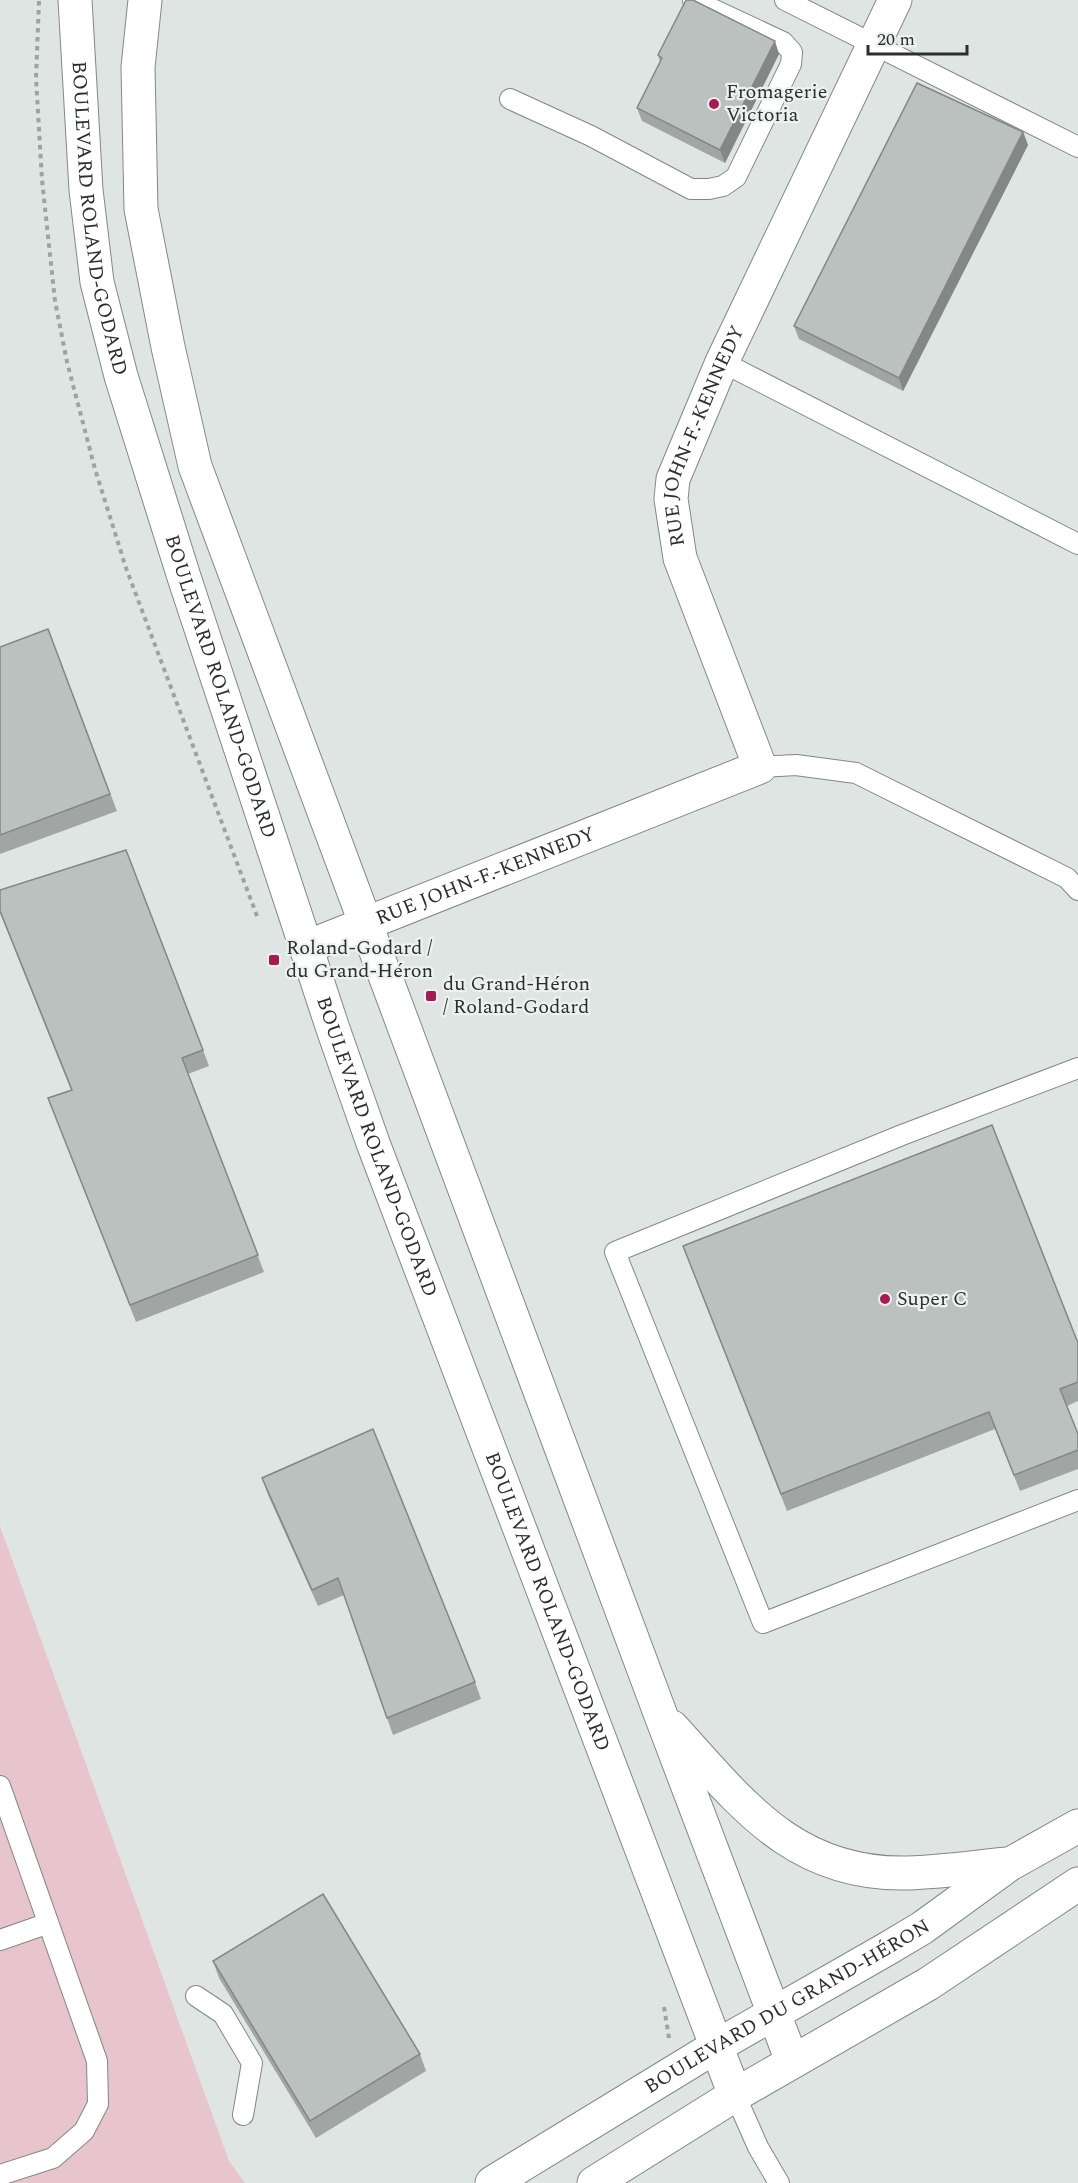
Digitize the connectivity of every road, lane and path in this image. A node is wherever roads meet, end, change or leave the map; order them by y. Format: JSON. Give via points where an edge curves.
{"nodes":[{"id":1,"x":75,"y":0,"type":"edge"},
{"id":2,"x":145,"y":0,"type":"edge"},
{"id":3,"x":693,"y":0,"type":"edge"},
{"id":4,"x":785,"y":0,"type":"edge"},
{"id":5,"x":895,"y":0,"type":"edge"},
{"id":6,"x":39,"y":7,"type":"dead end"},
{"id":7,"x":872,"y":44,"type":"junction"},
{"id":8,"x":510,"y":99,"type":"dead end"},
{"id":9,"x":1078,"y":147,"type":"edge"},
{"id":10,"x":722,"y":362,"type":"junction"},
{"id":11,"x":1078,"y":544,"type":"edge"},
{"id":12,"x":760,"y":767,"type":"junction"},
{"id":13,"x":230,"y":842,"type":"dead end"},
{"id":14,"x":1078,"y":890,"type":"edge"},
{"id":15,"x":366,"y":924,"type":"junction"},
{"id":16,"x":307,"y":947,"type":"junction"},
{"id":17,"x":1078,"y":1068,"type":"edge"},
{"id":18,"x":1078,"y":1500,"type":"edge"},
{"id":19,"x":660,"y":1713,"type":"junction"},
{"id":20,"x":0,"y":1786,"type":"edge"},
{"id":21,"x":1078,"y":1826,"type":"edge"},
{"id":22,"x":1010,"y":1864,"type":"junction"},
{"id":23,"x":1078,"y":1884,"type":"edge"},
{"id":24,"x":46,"y":1924,"type":"junction"},
{"id":25,"x":0,"y":1940,"type":"edge"},
{"id":26,"x":196,"y":1996,"type":"dead end"},
{"id":27,"x":773,"y":2014,"type":"junction"},
{"id":28,"x":715,"y":2047,"type":"junction"},
{"id":29,"x":792,"y":2061,"type":"junction"},
{"id":30,"x":735,"y":2095,"type":"junction"},
{"id":31,"x":243,"y":2115,"type":"dead end"},
{"id":32,"x":0,"y":2175,"type":"edge"},
{"id":33,"x":492,"y":2183,"type":"edge"},
{"id":34,"x":594,"y":2183,"type":"edge"},
{"id":35,"x":778,"y":2183,"type":"edge"}],
"edges":[{"from":1,"to":16,"type":"street","name":"BOULEVARD ROLAND-GODARD","via":[[86,190],[97,282],[121,376],[184,577]]},
{"from":2,"to":15,"type":"street","via":[[138,67],[141,209],[195,466]]},
{"from":3,"to":8,"type":"lane","via":[[783,42],[792,52],[791,64],[736,177],[723,186],[691,189]]},
{"from":4,"to":7,"type":"lane"},
{"from":5,"to":7,"type":"street","name":"RUE JOHN-F.-KENNEDY"},
{"from":6,"to":13,"type":"path","name":"BOULEVARD ROLAND-GODARD","via":[[36,78],[42,180],[55,301],[67,362],[126,567]]},
{"from":7,"to":9,"type":"lane"},
{"from":7,"to":10,"type":"street","name":"RUE JOHN-F.-KENNEDY"},
{"from":10,"to":11,"type":"lane"},
{"from":10,"to":12,"type":"street","name":"RUE JOHN-F.-KENNEDY","via":[[673,479],[671,499],[680,558]]},
{"from":12,"to":14,"type":"lane","via":[[796,765],[856,773],[1066,878]]},
{"from":12,"to":15,"type":"street","name":"RUE JOHN-F.-KENNEDY"},
{"from":15,"to":16,"type":"street","name":"RUE JOHN-F.-KENNEDY"},
{"from":15,"to":19,"type":"street"},
{"from":16,"to":28,"type":"street","name":"BOULEVARD ROLAND-GODARD","via":[[373,1143]]},
{"from":17,"to":18,"type":"lane","via":[[615,1252],[763,1623]]},
{"from":19,"to":22,"type":"street","via":[[760,1821],[797,1847],[855,1867],[907,1873]]},
{"from":19,"to":27,"type":"street"},
{"from":20,"to":24,"type":"lane"},
{"from":21,"to":22,"type":"street","name":"BOULEVARD DU GRAND-HÉRON"},
{"from":22,"to":27,"type":"street","name":"BOULEVARD DU GRAND-HÉRON","via":[[922,1928]]},
{"from":23,"to":29,"type":"street","via":[[928,1984]]},
{"from":24,"to":25,"type":"lane"},
{"from":24,"to":32,"type":"lane","via":[[97,2061],[98,2104],[84,2131],[53,2158]]},
{"from":26,"to":31,"type":"lane","via":[[224,2014],[252,2063]]},
{"from":27,"to":28,"type":"street","name":"BOULEVARD DU GRAND-HÉRON"},
{"from":27,"to":29,"type":"street"},
{"from":28,"to":30,"type":"street","name":"BOULEVARD ROLAND-GODARD"},
{"from":28,"to":33,"type":"street","name":"BOULEVARD DU GRAND-HÉRON"},
{"from":29,"to":30,"type":"street"},
{"from":30,"to":34,"type":"street"},
{"from":30,"to":35,"type":"lane"}]}
